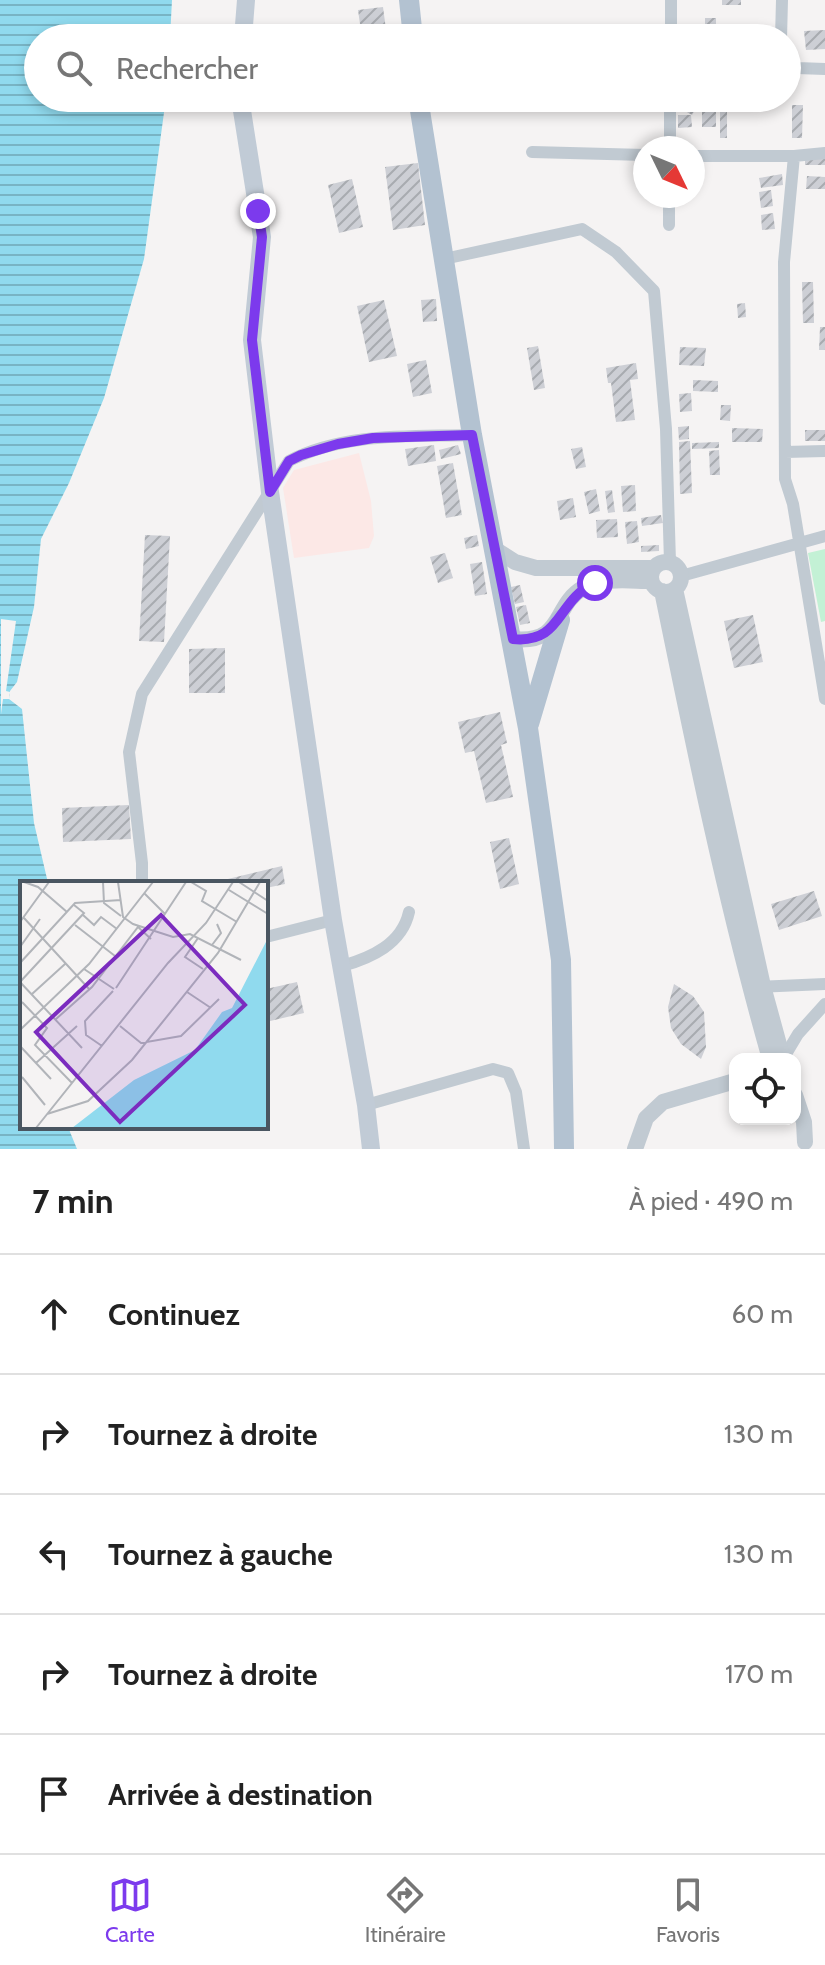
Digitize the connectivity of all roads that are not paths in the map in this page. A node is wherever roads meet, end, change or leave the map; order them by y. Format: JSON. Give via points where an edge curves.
{"nodes":[{"id":1,"x":246,"y":0,"type":"edge"},
{"id":2,"x":409,"y":0,"type":"edge"},
{"id":3,"x":671,"y":0,"type":"edge"},
{"id":4,"x":782,"y":0,"type":"edge"},
{"id":5,"x":244,"y":24,"type":"edge"},
{"id":6,"x":412,"y":24,"type":"edge"},
{"id":7,"x":671,"y":24,"type":"edge"},
{"id":8,"x":781,"y":24,"type":"edge"},
{"id":9,"x":801,"y":68,"type":"edge"},
{"id":10,"x":825,"y":69,"type":"edge"},
{"id":11,"x":242,"y":112,"type":"edge"},
{"id":12,"x":420,"y":112,"type":"edge"},
{"id":13,"x":670,"y":112,"type":"edge"},
{"id":14,"x":670,"y":136,"type":"edge"},
{"id":15,"x":532,"y":152,"type":"dead end"},
{"id":16,"x":825,"y":153,"type":"edge"},
{"id":17,"x":633,"y":155,"type":"edge"},
{"id":18,"x":705,"y":156,"type":"edge"},
{"id":19,"x":794,"y":156,"type":"junction"},
{"id":20,"x":669,"y":208,"type":"edge"},
{"id":21,"x":669,"y":225,"type":"dead end"},
{"id":22,"x":444,"y":259,"type":"junction"},
{"id":23,"x":472,"y":435,"type":"junction"},
{"id":24,"x":825,"y":451,"type":"edge"},
{"id":25,"x":785,"y":452,"type":"junction"},
{"id":26,"x":270,"y":492,"type":"junction"},
{"id":27,"x":825,"y":536,"type":"edge"},
{"id":28,"x":800,"y":542,"type":"junction"},
{"id":29,"x":493,"y":548,"type":"junction"},
{"id":30,"x":665,"y":578,"type":"junction"},
{"id":31,"x":560,"y":620,"type":"junction"},
{"id":32,"x":513,"y":639,"type":"junction"},
{"id":33,"x":825,"y":699,"type":"edge"},
{"id":34,"x":528,"y":728,"type":"junction"},
{"id":35,"x":142,"y":881,"type":"edge"},
{"id":36,"x":409,"y":912,"type":"dead end"},
{"id":37,"x":333,"y":920,"type":"junction"},
{"id":38,"x":268,"y":936,"type":"edge"},
{"id":39,"x":342,"y":966,"type":"junction"},
{"id":40,"x":825,"y":984,"type":"edge"},
{"id":41,"x":756,"y":986,"type":"junction"},
{"id":42,"x":825,"y":1004,"type":"edge"},
{"id":43,"x":769,"y":1053,"type":"edge"},
{"id":44,"x":781,"y":1053,"type":"edge"},
{"id":45,"x":787,"y":1053,"type":"edge"},
{"id":46,"x":729,"y":1083,"type":"edge"},
{"id":47,"x":366,"y":1105,"type":"junction"},
{"id":48,"x":801,"y":1113,"type":"edge"},
{"id":49,"x":795,"y":1125,"type":"edge"},
{"id":50,"x":806,"y":1145,"type":"edge"},
{"id":51,"x":371,"y":1149,"type":"edge"},
{"id":52,"x":524,"y":1149,"type":"edge"},
{"id":53,"x":564,"y":1149,"type":"edge"},
{"id":54,"x":635,"y":1149,"type":"edge"}],
"edges":[{"from":1,"to":5,"type":"main road"},
{"from":2,"to":6,"type":"main road"},
{"from":3,"to":7,"type":"street"},
{"from":4,"to":8,"type":"street"},
{"from":9,"to":10,"type":"street"},
{"from":11,"to":26,"type":"main road","via":[[262,237],[252,340]]},
{"from":12,"to":22,"type":"main road"},
{"from":13,"to":14,"type":"street"},
{"from":15,"to":17,"type":"street"},
{"from":16,"to":19,"type":"street"},
{"from":18,"to":19,"type":"street"},
{"from":19,"to":25,"type":"street","via":[[784,262]]},
{"from":20,"to":21,"type":"street"},
{"from":22,"to":23,"type":"main road"},
{"from":22,"to":30,"type":"street","via":[[582,229],[616,252],[654,291],[666,429]]},
{"from":23,"to":26,"type":"street","via":[[338,444],[289,461]]},
{"from":23,"to":29,"type":"main road"},
{"from":24,"to":25,"type":"street"},
{"from":25,"to":28,"type":"street","via":[[785,479]]},
{"from":26,"to":35,"type":"street","via":[[142,694],[129,752]]},
{"from":26,"to":37,"type":"main road"},
{"from":27,"to":28,"type":"street"},
{"from":28,"to":30,"type":"street"},
{"from":28,"to":33,"type":"street"},
{"from":29,"to":30,"type":"street","via":[[536,568]]},
{"from":29,"to":32,"type":"main road"},
{"from":30,"to":31,"type":"street","via":[[595,583],[571,599]]},
{"from":30,"to":41,"type":"street"},
{"from":31,"to":32,"type":"street","via":[[535,639]]},
{"from":31,"to":34,"type":"main road"},
{"from":32,"to":34,"type":"main road"},
{"from":34,"to":53,"type":"main road","via":[[561,960]]},
{"from":36,"to":39,"type":"street","via":[[406,926],[388,945],[371,958]]},
{"from":37,"to":38,"type":"street"},
{"from":37,"to":39,"type":"main road"},
{"from":39,"to":47,"type":"main road"},
{"from":40,"to":41,"type":"street"},
{"from":41,"to":43,"type":"street"},
{"from":41,"to":44,"type":"street"},
{"from":42,"to":45,"type":"street"},
{"from":46,"to":54,"type":"street","via":[[663,1102],[646,1118]]},
{"from":47,"to":51,"type":"main road"},
{"from":47,"to":52,"type":"street","via":[[493,1069],[508,1073]]},
{"from":48,"to":50,"type":"street"},
{"from":49,"to":50,"type":"street"}]}
